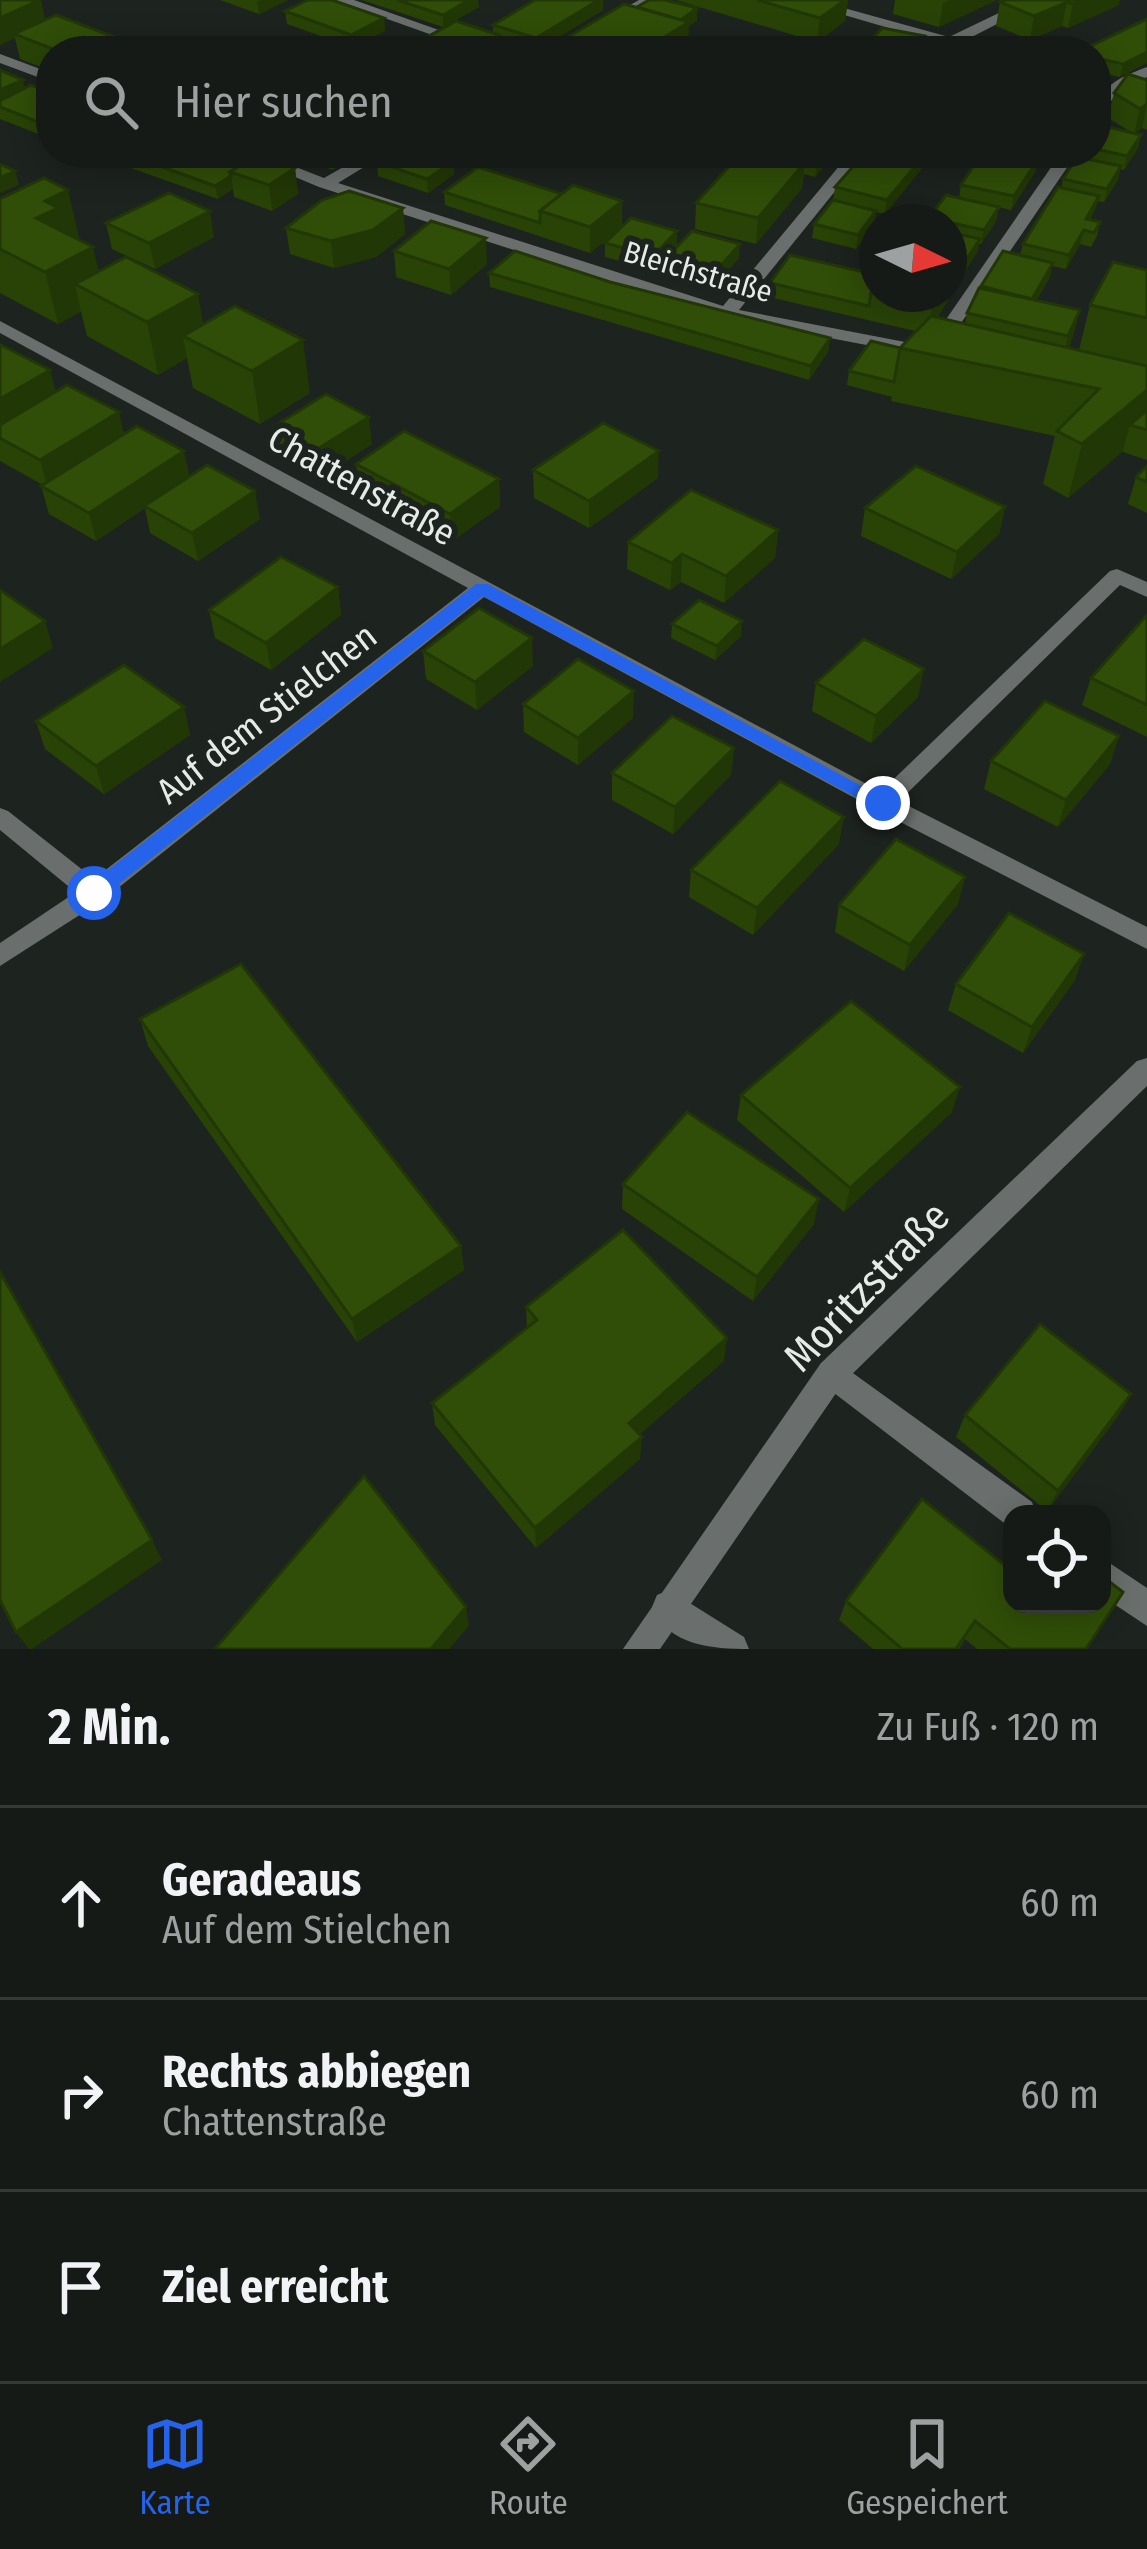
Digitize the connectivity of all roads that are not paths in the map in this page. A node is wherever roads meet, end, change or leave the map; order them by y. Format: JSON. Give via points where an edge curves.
{"nodes":[{"id":1,"x":340,"y":0,"type":"edge"},
{"id":2,"x":649,"y":0,"type":"edge"},
{"id":3,"x":800,"y":0,"type":"edge"},
{"id":4,"x":1037,"y":0,"type":"edge"},
{"id":5,"x":447,"y":36,"type":"edge"},
{"id":6,"x":583,"y":36,"type":"edge"},
{"id":7,"x":913,"y":36,"type":"edge"},
{"id":8,"x":965,"y":36,"type":"edge"},
{"id":9,"x":0,"y":58,"type":"edge"},
{"id":10,"x":1147,"y":71,"type":"edge"},
{"id":11,"x":36,"y":72,"type":"edge"},
{"id":12,"x":1113,"y":89,"type":"edge"},
{"id":13,"x":285,"y":168,"type":"edge"},
{"id":14,"x":353,"y":168,"type":"edge"},
{"id":15,"x":846,"y":168,"type":"edge"},
{"id":16,"x":1059,"y":168,"type":"edge"},
{"id":17,"x":326,"y":184,"type":"junction"},
{"id":18,"x":728,"y":313,"type":"junction"},
{"id":19,"x":0,"y":326,"type":"edge"},
{"id":20,"x":932,"y":353,"type":"junction"},
{"id":21,"x":953,"y":358,"type":"edge"},
{"id":22,"x":482,"y":588,"type":"junction"},
{"id":23,"x":1147,"y":590,"type":"edge"},
{"id":24,"x":883,"y":803,"type":"junction"},
{"id":25,"x":0,"y":817,"type":"edge"},
{"id":26,"x":94,"y":893,"type":"junction"},
{"id":27,"x":1147,"y":939,"type":"edge"},
{"id":28,"x":0,"y":956,"type":"edge"},
{"id":29,"x":1142,"y":1082,"type":"edge"},
{"id":30,"x":832,"y":1373,"type":"junction"},
{"id":31,"x":1008,"y":1505,"type":"edge"},
{"id":32,"x":1111,"y":1582,"type":"edge"},
{"id":33,"x":669,"y":1607,"type":"junction"},
{"id":34,"x":1147,"y":1609,"type":"edge"},
{"id":35,"x":640,"y":1649,"type":"edge"},
{"id":36,"x":732,"y":1649,"type":"edge"}],
"edges":[{"from":1,"to":5,"type":"street"},
{"from":2,"to":6,"type":"street"},
{"from":3,"to":7,"type":"street"},
{"from":4,"to":8,"type":"street"},
{"from":9,"to":11,"type":"street"},
{"from":10,"to":12,"type":"street"},
{"from":13,"to":17,"type":"street","name":"Bleichstraße"},
{"from":14,"to":17,"type":"street"},
{"from":15,"to":18,"type":"street"},
{"from":16,"to":20,"type":"street"},
{"from":17,"to":18,"type":"street","name":"Bleichstraße"},
{"from":18,"to":20,"type":"street","name":"Bleichstraße"},
{"from":19,"to":22,"type":"street","name":"Chattenstraße"},
{"from":20,"to":21,"type":"street","name":"Bleichstraße"},
{"from":22,"to":24,"type":"street","name":"Chattenstraße"},
{"from":22,"to":26,"type":"street","name":"Auf dem Stielchen"},
{"from":23,"to":24,"type":"street","via":[[1118,576]]},
{"from":24,"to":27,"type":"street","name":"Chattenstraße"},
{"from":25,"to":26,"type":"street"},
{"from":26,"to":28,"type":"street","name":"Auf dem Stielchen"},
{"from":29,"to":30,"type":"street","name":"Moritzstraße"},
{"from":30,"to":31,"type":"street"},
{"from":30,"to":33,"type":"street","name":"Moritzstraße"},
{"from":32,"to":34,"type":"street"},
{"from":33,"to":35,"type":"street","name":"Moritzstraße"},
{"from":33,"to":36,"type":"street"}]}
